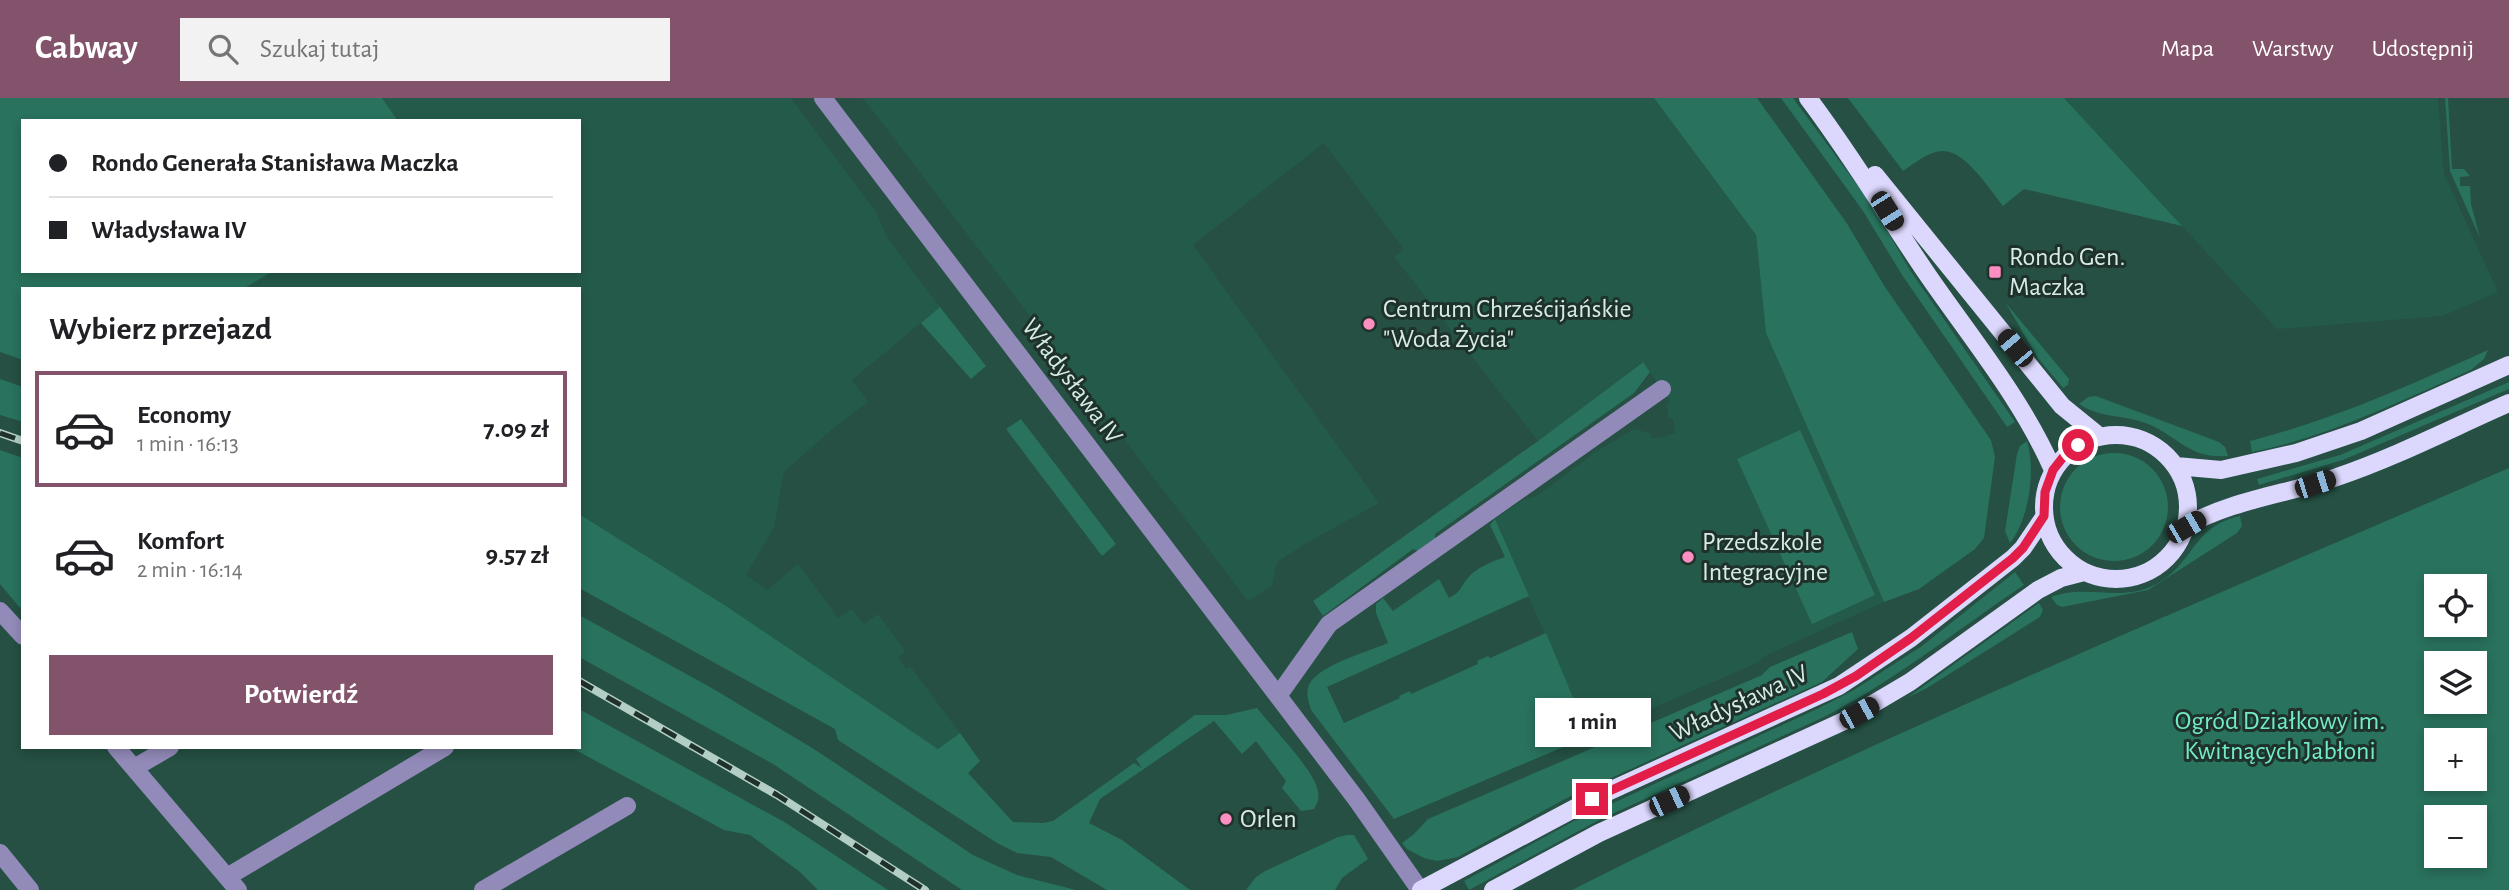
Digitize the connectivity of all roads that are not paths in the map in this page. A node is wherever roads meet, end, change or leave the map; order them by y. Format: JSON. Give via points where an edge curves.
{"nodes":[{"id":1,"x":823,"y":98,"type":"edge"},
{"id":2,"x":1808,"y":98,"type":"edge"},
{"id":3,"x":1836,"y":135,"type":"junction"},
{"id":4,"x":2509,"y":365,"type":"edge"},
{"id":5,"x":1662,"y":389,"type":"dead end"},
{"id":6,"x":2509,"y":403,"type":"edge"},
{"id":7,"x":2099,"y":436,"type":"junction"},
{"id":8,"x":2176,"y":466,"type":"junction"},
{"id":9,"x":2053,"y":470,"type":"junction"},
{"id":10,"x":2044,"y":516,"type":"junction"},
{"id":11,"x":2186,"y":527,"type":"junction"},
{"id":12,"x":2084,"y":572,"type":"junction"},
{"id":13,"x":0,"y":611,"type":"edge"},
{"id":14,"x":20,"y":626,"type":"edge"},
{"id":15,"x":1278,"y":696,"type":"junction"},
{"id":16,"x":118,"y":749,"type":"edge"},
{"id":17,"x":167,"y":749,"type":"edge"},
{"id":18,"x":442,"y":749,"type":"edge"},
{"id":19,"x":134,"y":768,"type":"junction"},
{"id":20,"x":627,"y":806,"type":"dead end"},
{"id":21,"x":0,"y":853,"type":"edge"},
{"id":22,"x":232,"y":883,"type":"edge"},
{"id":23,"x":30,"y":890,"type":"edge"},
{"id":24,"x":483,"y":890,"type":"edge"},
{"id":25,"x":1420,"y":890,"type":"edge"},
{"id":26,"x":1493,"y":890,"type":"edge"}],
"edges":[{"from":1,"to":15,"type":"street","name":"Władysława IV"},
{"from":2,"to":3,"type":"main road"},
{"from":3,"to":7,"type":"main road","via":[[1894,197],[2062,406]]},
{"from":3,"to":9,"type":"main road","via":[[2034,427]]},
{"from":4,"to":8,"type":"main road","via":[[2338,439],[2275,459],[2208,470]]},
{"from":5,"to":15,"type":"street","via":[[1329,624]]},
{"from":6,"to":11,"type":"main road","via":[[2359,469],[2219,510]]},
{"from":7,"to":8,"type":"main road","via":[[2121,434],[2142,439]]},
{"from":7,"to":9,"type":"main road","via":[[2068,452]]},
{"from":8,"to":11,"type":"main road","via":[[2187,495]]},
{"from":9,"to":10,"type":"main road","via":[[2045,492]]},
{"from":10,"to":12,"type":"main road","via":[[2057,550]]},
{"from":10,"to":25,"type":"main road","name":"Władysława IV","via":[[2013,558],[1856,676],[1573,808]]},
{"from":11,"to":12,"type":"main road","via":[[2168,557],[2146,573],[2110,579]]},
{"from":12,"to":26,"type":"main road","via":[[2038,590],[1910,682],[1844,721],[1599,833]]},
{"from":13,"to":14,"type":"street"},
{"from":15,"to":25,"type":"street","name":"Władysława IV"},
{"from":16,"to":19,"type":"street"},
{"from":17,"to":19,"type":"street"},
{"from":18,"to":22,"type":"street"},
{"from":19,"to":22,"type":"street"},
{"from":20,"to":24,"type":"street"},
{"from":21,"to":23,"type":"street"}]}
